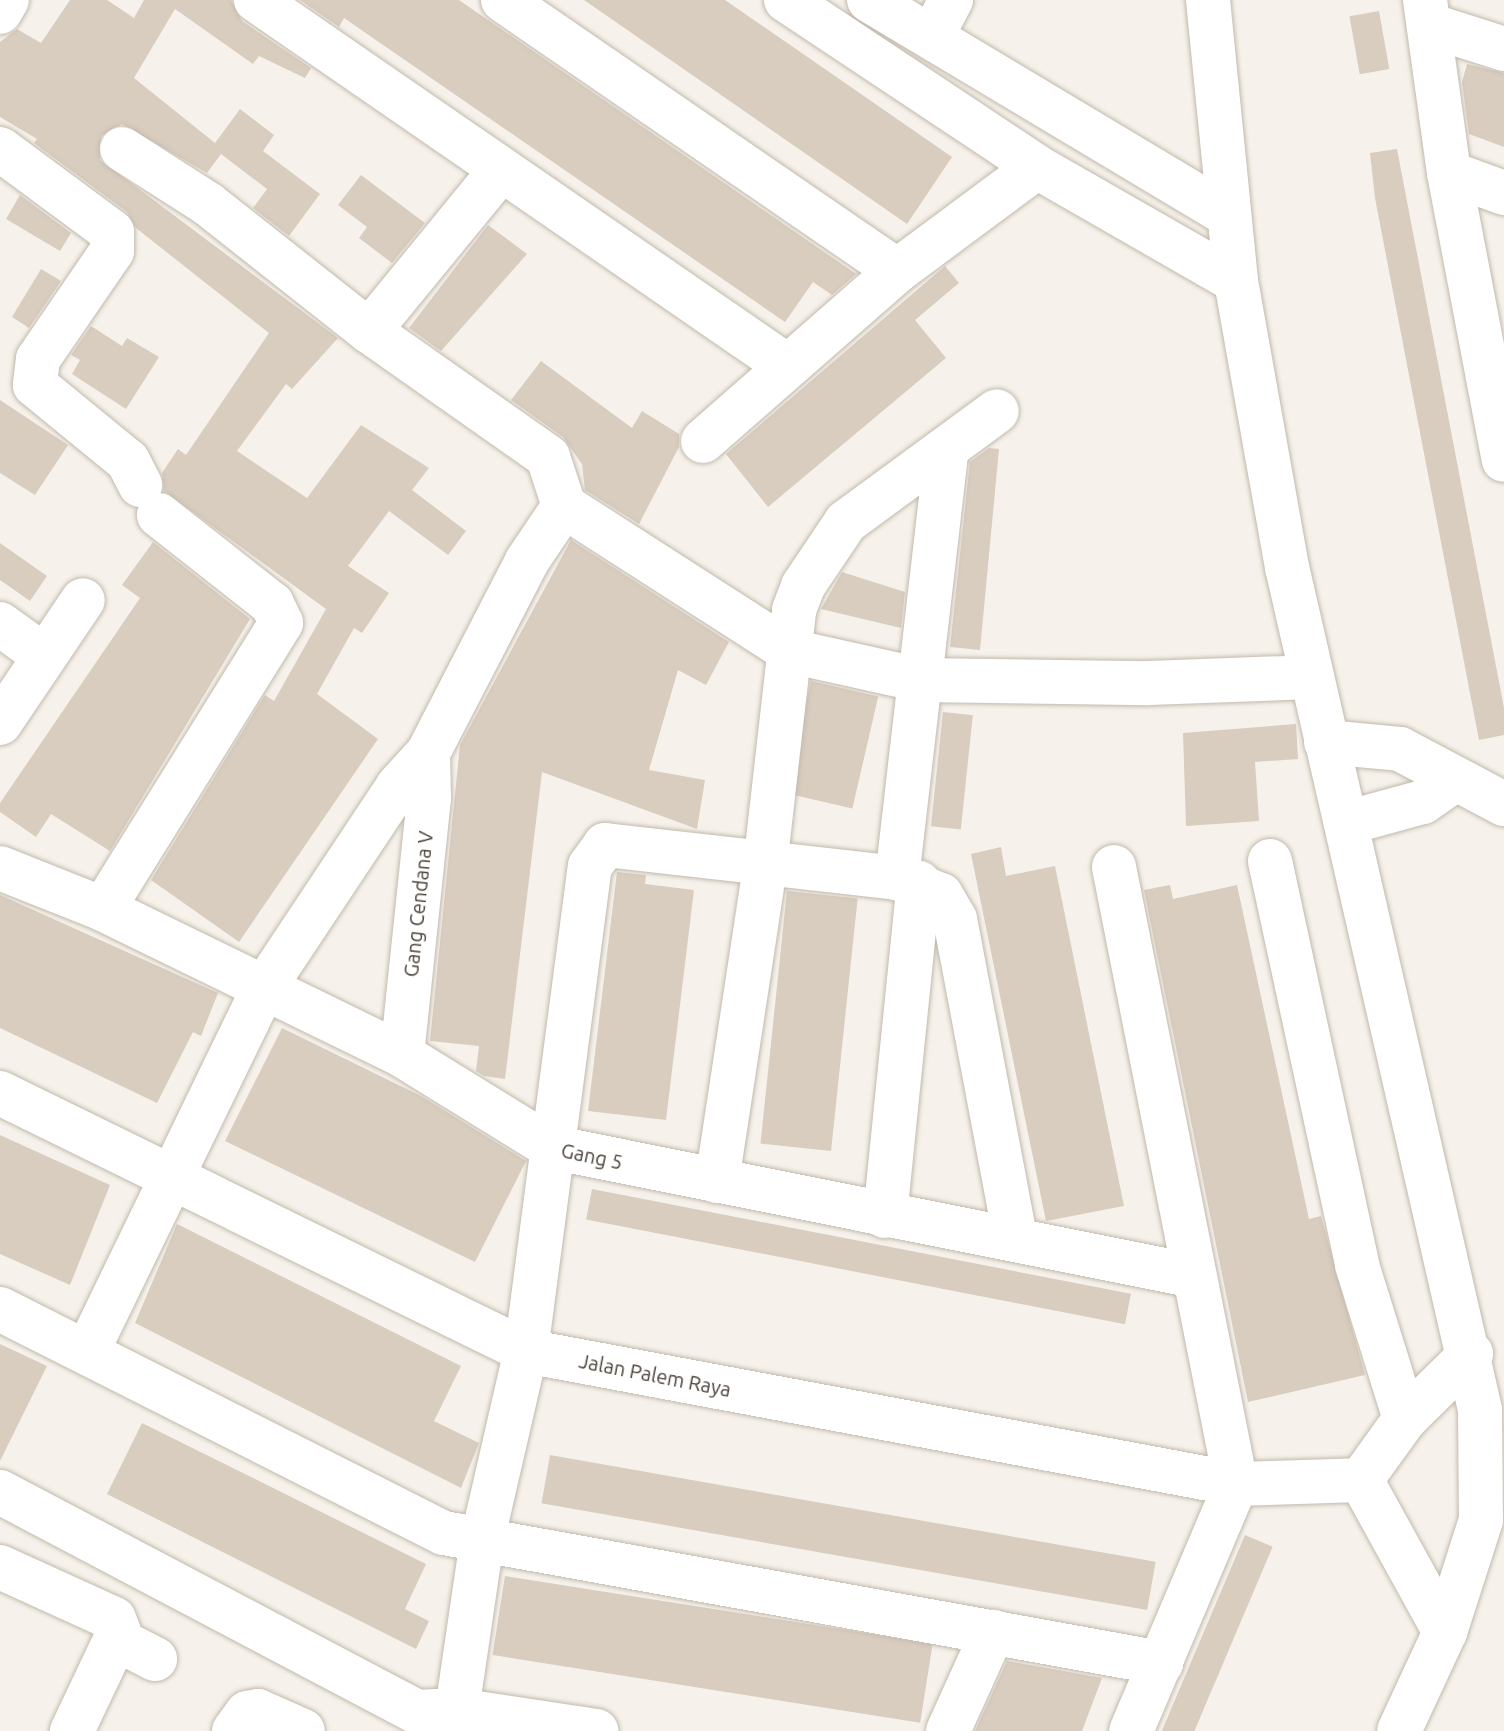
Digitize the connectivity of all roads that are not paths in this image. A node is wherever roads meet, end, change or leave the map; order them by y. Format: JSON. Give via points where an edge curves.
{"nodes":[{"id":1,"x":7,"y":0,"type":"edge"},
{"id":2,"x":256,"y":0,"type":"edge"},
{"id":3,"x":503,"y":0,"type":"edge"},
{"id":4,"x":786,"y":0,"type":"edge"},
{"id":5,"x":869,"y":0,"type":"edge"},
{"id":6,"x":1208,"y":0,"type":"edge"},
{"id":7,"x":0,"y":12,"type":"edge"},
{"id":8,"x":1427,"y":12,"type":"edge"},
{"id":9,"x":942,"y":18,"type":"edge"},
{"id":10,"x":1504,"y":49,"type":"edge"},
{"id":11,"x":986,"y":74,"type":"junction"},
{"id":12,"x":960,"y":113,"type":"junction"},
{"id":13,"x":0,"y":149,"type":"edge"},
{"id":14,"x":122,"y":149,"type":"dead end"},
{"id":15,"x":1037,"y":167,"type":"junction"},
{"id":16,"x":500,"y":171,"type":"junction"},
{"id":17,"x":1449,"y":173,"type":"junction"},
{"id":18,"x":1504,"y":193,"type":"edge"},
{"id":19,"x":1228,"y":215,"type":"junction"},
{"id":20,"x":897,"y":271,"type":"junction"},
{"id":21,"x":1236,"y":281,"type":"junction"},
{"id":22,"x":369,"y":331,"type":"junction"},
{"id":23,"x":1492,"y":333,"type":"edge"},
{"id":24,"x":787,"y":366,"type":"junction"},
{"id":25,"x":997,"y":411,"type":"dead end"},
{"id":26,"x":703,"y":441,"type":"dead end"},
{"id":27,"x":946,"y":453,"type":"junction"},
{"id":28,"x":1504,"y":460,"type":"edge"},
{"id":29,"x":564,"y":506,"type":"junction"},
{"id":30,"x":83,"y":600,"type":"dead end"},
{"id":31,"x":0,"y":624,"type":"edge"},
{"id":32,"x":790,"y":651,"type":"junction"},
{"id":33,"x":43,"y":655,"type":"junction"},
{"id":34,"x":1311,"y":677,"type":"junction"},
{"id":35,"x":921,"y":680,"type":"junction"},
{"id":36,"x":0,"y":723,"type":"edge"},
{"id":37,"x":1326,"y":742,"type":"junction"},
{"id":38,"x":428,"y":753,"type":"junction"},
{"id":39,"x":1454,"y":780,"type":"junction"},
{"id":40,"x":1504,"y":804,"type":"edge"},
{"id":41,"x":1346,"y":823,"type":"junction"},
{"id":42,"x":1270,"y":861,"type":"dead end"},
{"id":43,"x":765,"y":866,"type":"junction"},
{"id":44,"x":1114,"y":867,"type":"dead end"},
{"id":45,"x":0,"y":868,"type":"edge"},
{"id":46,"x":908,"y":880,"type":"junction"},
{"id":47,"x":103,"y":909,"type":"junction"},
{"id":48,"x":264,"y":988,"type":"junction"},
{"id":49,"x":402,"y":1055,"type":"junction"},
{"id":50,"x":0,"y":1093,"type":"edge"},
{"id":51,"x":551,"y":1147,"type":"junction"},
{"id":52,"x":170,"y":1179,"type":"junction"},
{"id":53,"x":717,"y":1181,"type":"junction"},
{"id":54,"x":885,"y":1216,"type":"junction"},
{"id":55,"x":1015,"y":1237,"type":"junction"},
{"id":56,"x":1194,"y":1276,"type":"junction"},
{"id":57,"x":0,"y":1309,"type":"edge"},
{"id":58,"x":526,"y":1351,"type":"junction"},
{"id":59,"x":87,"y":1352,"type":"junction"},
{"id":60,"x":1471,"y":1354,"type":"junction"},
{"id":61,"x":1405,"y":1419,"type":"junction"},
{"id":62,"x":1361,"y":1480,"type":"junction"},
{"id":63,"x":1236,"y":1484,"type":"junction"},
{"id":64,"x":0,"y":1492,"type":"edge"},
{"id":65,"x":482,"y":1541,"type":"junction"},
{"id":66,"x":0,"y":1567,"type":"edge"},
{"id":67,"x":993,"y":1632,"type":"junction"},
{"id":68,"x":1445,"y":1632,"type":"junction"},
{"id":69,"x":116,"y":1639,"type":"junction"},
{"id":70,"x":155,"y":1659,"type":"dead end"},
{"id":71,"x":1161,"y":1663,"type":"junction"},
{"id":72,"x":457,"y":1710,"type":"junction"},
{"id":73,"x":585,"y":1730,"type":"edge"},
{"id":74,"x":72,"y":1731,"type":"edge"},
{"id":75,"x":234,"y":1731,"type":"edge"},
{"id":76,"x":303,"y":1731,"type":"edge"},
{"id":77,"x":948,"y":1731,"type":"edge"},
{"id":78,"x":1131,"y":1731,"type":"edge"},
{"id":79,"x":1399,"y":1731,"type":"edge"}],
"edges":[{"from":1,"to":7,"type":"street"},
{"from":2,"to":16,"type":"street"},
{"from":3,"to":20,"type":"street"},
{"from":4,"to":12,"type":"street"},
{"from":5,"to":9,"type":"street"},
{"from":6,"to":19,"type":"street"},
{"from":8,"to":10,"type":"street"},
{"from":8,"to":17,"type":"street"},
{"from":9,"to":11,"type":"street"},
{"from":11,"to":12,"type":"street"},
{"from":11,"to":19,"type":"street"},
{"from":12,"to":15,"type":"street"},
{"from":13,"to":47,"type":"street","via":[[112,232],[112,251],[38,359],[35,385],[128,461],[150,500],[272,604],[281,623]]},
{"from":14,"to":22,"type":"street","via":[[208,204]]},
{"from":15,"to":20,"type":"street"},
{"from":15,"to":21,"type":"street"},
{"from":16,"to":22,"type":"street"},
{"from":16,"to":24,"type":"street"},
{"from":17,"to":18,"type":"street"},
{"from":17,"to":23,"type":"street"},
{"from":19,"to":21,"type":"street"},
{"from":20,"to":24,"type":"street"},
{"from":21,"to":34,"type":"street"},
{"from":22,"to":29,"type":"street","via":[[540,450],[551,462]]},
{"from":23,"to":28,"type":"street"},
{"from":24,"to":26,"type":"street"},
{"from":25,"to":27,"type":"street"},
{"from":27,"to":32,"type":"street","via":[[828,541],[794,610]]},
{"from":27,"to":35,"type":"street"},
{"from":29,"to":32,"type":"street"},
{"from":29,"to":38,"type":"street","name":"Gang Cendana V","via":[[527,561]]},
{"from":30,"to":33,"type":"street"},
{"from":31,"to":33,"type":"street"},
{"from":32,"to":35,"type":"street"},
{"from":32,"to":43,"type":"street"},
{"from":33,"to":36,"type":"street"},
{"from":34,"to":35,"type":"street"},
{"from":34,"to":37,"type":"street"},
{"from":35,"to":46,"type":"street"},
{"from":37,"to":39,"type":"street","via":[[1400,749]]},
{"from":37,"to":41,"type":"street"},
{"from":38,"to":48,"type":"street","name":"Gang Cendana V","via":[[398,786]]},
{"from":38,"to":49,"type":"street","name":"Gang Cendana V","via":[[429,798]]},
{"from":39,"to":40,"type":"street"},
{"from":39,"to":41,"type":"street","via":[[1423,802]]},
{"from":41,"to":60,"type":"street"},
{"from":42,"to":61,"type":"street","via":[[1357,1265]]},
{"from":43,"to":46,"type":"street"},
{"from":43,"to":51,"type":"street","via":[[619,843],[596,854]]},
{"from":43,"to":53,"type":"street"},
{"from":44,"to":56,"type":"street"},
{"from":45,"to":47,"type":"street","name":"Gang 5"},
{"from":46,"to":54,"type":"street"},
{"from":46,"to":55,"type":"street","via":[[941,895],[955,919]]},
{"from":47,"to":48,"type":"street","name":"Gang 5"},
{"from":48,"to":49,"type":"street","name":"Gang 5"},
{"from":48,"to":52,"type":"street","name":"Gang Cendana V"},
{"from":49,"to":51,"type":"street","name":"Gang 5"},
{"from":50,"to":52,"type":"street","name":"Jalan Palem Raya"},
{"from":51,"to":53,"type":"street","name":"Gang 5"},
{"from":51,"to":58,"type":"street"},
{"from":52,"to":58,"type":"street","name":"Jalan Palem Raya"},
{"from":52,"to":59,"type":"street","name":"Gang Cendana V"},
{"from":53,"to":54,"type":"street","name":"Gang 5"},
{"from":54,"to":55,"type":"street","name":"Gang 5"},
{"from":55,"to":56,"type":"street","name":"Gang 5"},
{"from":56,"to":63,"type":"street"},
{"from":57,"to":59,"type":"street"},
{"from":58,"to":63,"type":"street","name":"Jalan Palem Raya"},
{"from":58,"to":65,"type":"street"},
{"from":59,"to":65,"type":"street","via":[[376,1502],[444,1533]]},
{"from":60,"to":61,"type":"street"},
{"from":60,"to":68,"type":"street","via":[[1485,1488]]},
{"from":61,"to":62,"type":"street"},
{"from":62,"to":63,"type":"street","name":"Jalan Palem Raya"},
{"from":62,"to":68,"type":"street"},
{"from":63,"to":71,"type":"street"},
{"from":64,"to":72,"type":"street","via":[[417,1712]]},
{"from":65,"to":67,"type":"street"},
{"from":65,"to":72,"type":"street"},
{"from":66,"to":69,"type":"street","via":[[106,1612],[119,1632]]},
{"from":67,"to":71,"type":"street"},
{"from":67,"to":77,"type":"street"},
{"from":68,"to":79,"type":"street"},
{"from":69,"to":70,"type":"street"},
{"from":69,"to":74,"type":"street"},
{"from":71,"to":78,"type":"street"},
{"from":72,"to":73,"type":"street"},
{"from":75,"to":76,"type":"street","via":[[247,1713],[258,1711]]}]}
